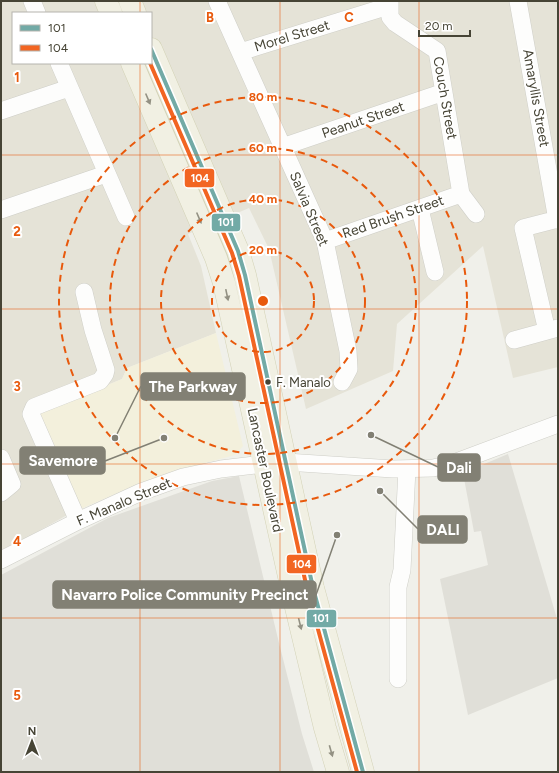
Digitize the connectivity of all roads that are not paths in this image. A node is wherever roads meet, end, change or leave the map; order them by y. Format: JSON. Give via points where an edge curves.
{"nodes":[{"id":1,"x":32,"y":1,"type":"edge"},
{"id":2,"x":106,"y":1,"type":"edge"},
{"id":3,"x":130,"y":1,"type":"edge"},
{"id":4,"x":217,"y":1,"type":"edge"},
{"id":5,"x":518,"y":1,"type":"edge"},
{"id":6,"x":389,"y":3,"type":"edge"},
{"id":7,"x":37,"y":12,"type":"edge"},
{"id":8,"x":111,"y":12,"type":"edge"},
{"id":9,"x":135,"y":12,"type":"edge"},
{"id":10,"x":152,"y":51,"type":"edge"},
{"id":11,"x":240,"y":52,"type":"junction"},
{"id":12,"x":59,"y":64,"type":"edge"},
{"id":13,"x":132,"y":64,"type":"edge"},
{"id":14,"x":69,"y":88,"type":"junction"},
{"id":15,"x":444,"y":92,"type":"junction"},
{"id":16,"x":1,"y":111,"type":"edge"},
{"id":17,"x":282,"y":147,"type":"junction"},
{"id":18,"x":106,"y":174,"type":"junction"},
{"id":19,"x":461,"y":194,"type":"junction"},
{"id":20,"x":420,"y":209,"type":"junction"},
{"id":21,"x":1,"y":210,"type":"edge"},
{"id":22,"x":476,"y":214,"type":"dead end"},
{"id":23,"x":126,"y":217,"type":"dead end"},
{"id":24,"x":557,"y":219,"type":"edge"},
{"id":25,"x":325,"y":241,"type":"junction"},
{"id":26,"x":435,"y":272,"type":"dead end"},
{"id":27,"x":84,"y":292,"type":"dead end"},
{"id":28,"x":553,"y":330,"type":"edge"},
{"id":29,"x":514,"y":340,"type":"dead end"},
{"id":30,"x":342,"y":382,"type":"dead end"},
{"id":31,"x":558,"y":424,"type":"edge"},
{"id":32,"x":1,"y":458,"type":"edge"},
{"id":33,"x":286,"y":462,"type":"junction"},
{"id":34,"x":263,"y":464,"type":"junction"},
{"id":35,"x":407,"y":469,"type":"junction"},
{"id":36,"x":1,"y":493,"type":"edge"},
{"id":37,"x":78,"y":521,"type":"junction"},
{"id":38,"x":1,"y":560,"type":"edge"},
{"id":39,"x":398,"y":679,"type":"dead end"},
{"id":40,"x":338,"y":772,"type":"edge"},
{"id":41,"x":363,"y":772,"type":"edge"}],
"edges":[{"from":1,"to":7,"type":"street"},
{"from":2,"to":8,"type":"main road"},
{"from":3,"to":9,"type":"main road"},
{"from":4,"to":11,"type":"street","name":"Salvia Street"},
{"from":5,"to":24,"type":"street","name":"Amaryllis Street"},
{"from":6,"to":11,"type":"street","name":"Morel Street"},
{"from":6,"to":15,"type":"street","name":"Couch Street","via":[[390,17],[395,23],[437,50]]},
{"from":10,"to":33,"type":"main road","name":"Lancaster Boulevard","via":[[238,251]]},
{"from":11,"to":17,"type":"street","name":"Salvia Street"},
{"from":12,"to":14,"type":"street"},
{"from":13,"to":34,"type":"main road","name":"Lancaster Boulevard","one_way":true,"via":[[216,258],[224,284]]},
{"from":14,"to":16,"type":"street"},
{"from":14,"to":18,"type":"street"},
{"from":15,"to":17,"type":"street","name":"Peanut Street"},
{"from":15,"to":19,"type":"street","name":"Couch Street"},
{"from":17,"to":25,"type":"street","name":"Salvia Street"},
{"from":18,"to":21,"type":"street"},
{"from":18,"to":23,"type":"street"},
{"from":19,"to":20,"type":"street","name":"Red Brush Street"},
{"from":19,"to":22,"type":"street","name":"Couch Street"},
{"from":20,"to":25,"type":"street","name":"Red Brush Street"},
{"from":20,"to":26,"type":"street"},
{"from":24,"to":28,"type":"street","via":[[523,228]]},
{"from":25,"to":30,"type":"street","name":"Salvia Street","via":[[348,351],[348,369]]},
{"from":27,"to":37,"type":"street","via":[[105,374],[100,381],[34,407],[30,414]]},
{"from":28,"to":29,"type":"street"},
{"from":31,"to":35,"type":"street","name":"F. Manalo Street","via":[[451,464]]},
{"from":32,"to":36,"type":"street","via":[[12,484]]},
{"from":33,"to":34,"type":"street","name":"F. Manalo Street"},
{"from":33,"to":35,"type":"street","name":"F. Manalo Street"},
{"from":33,"to":41,"type":"main road","name":"Lancaster Boulevard","via":[[313,588]]},
{"from":34,"to":37,"type":"street","name":"F. Manalo Street","via":[[184,477],[141,492]]},
{"from":34,"to":40,"type":"main road","name":"Lancaster Boulevard","one_way":true,"via":[[325,728]]},
{"from":35,"to":39,"type":"street","via":[[402,570],[398,587]]},
{"from":37,"to":38,"type":"street","name":"F. Manalo Street"}]}
